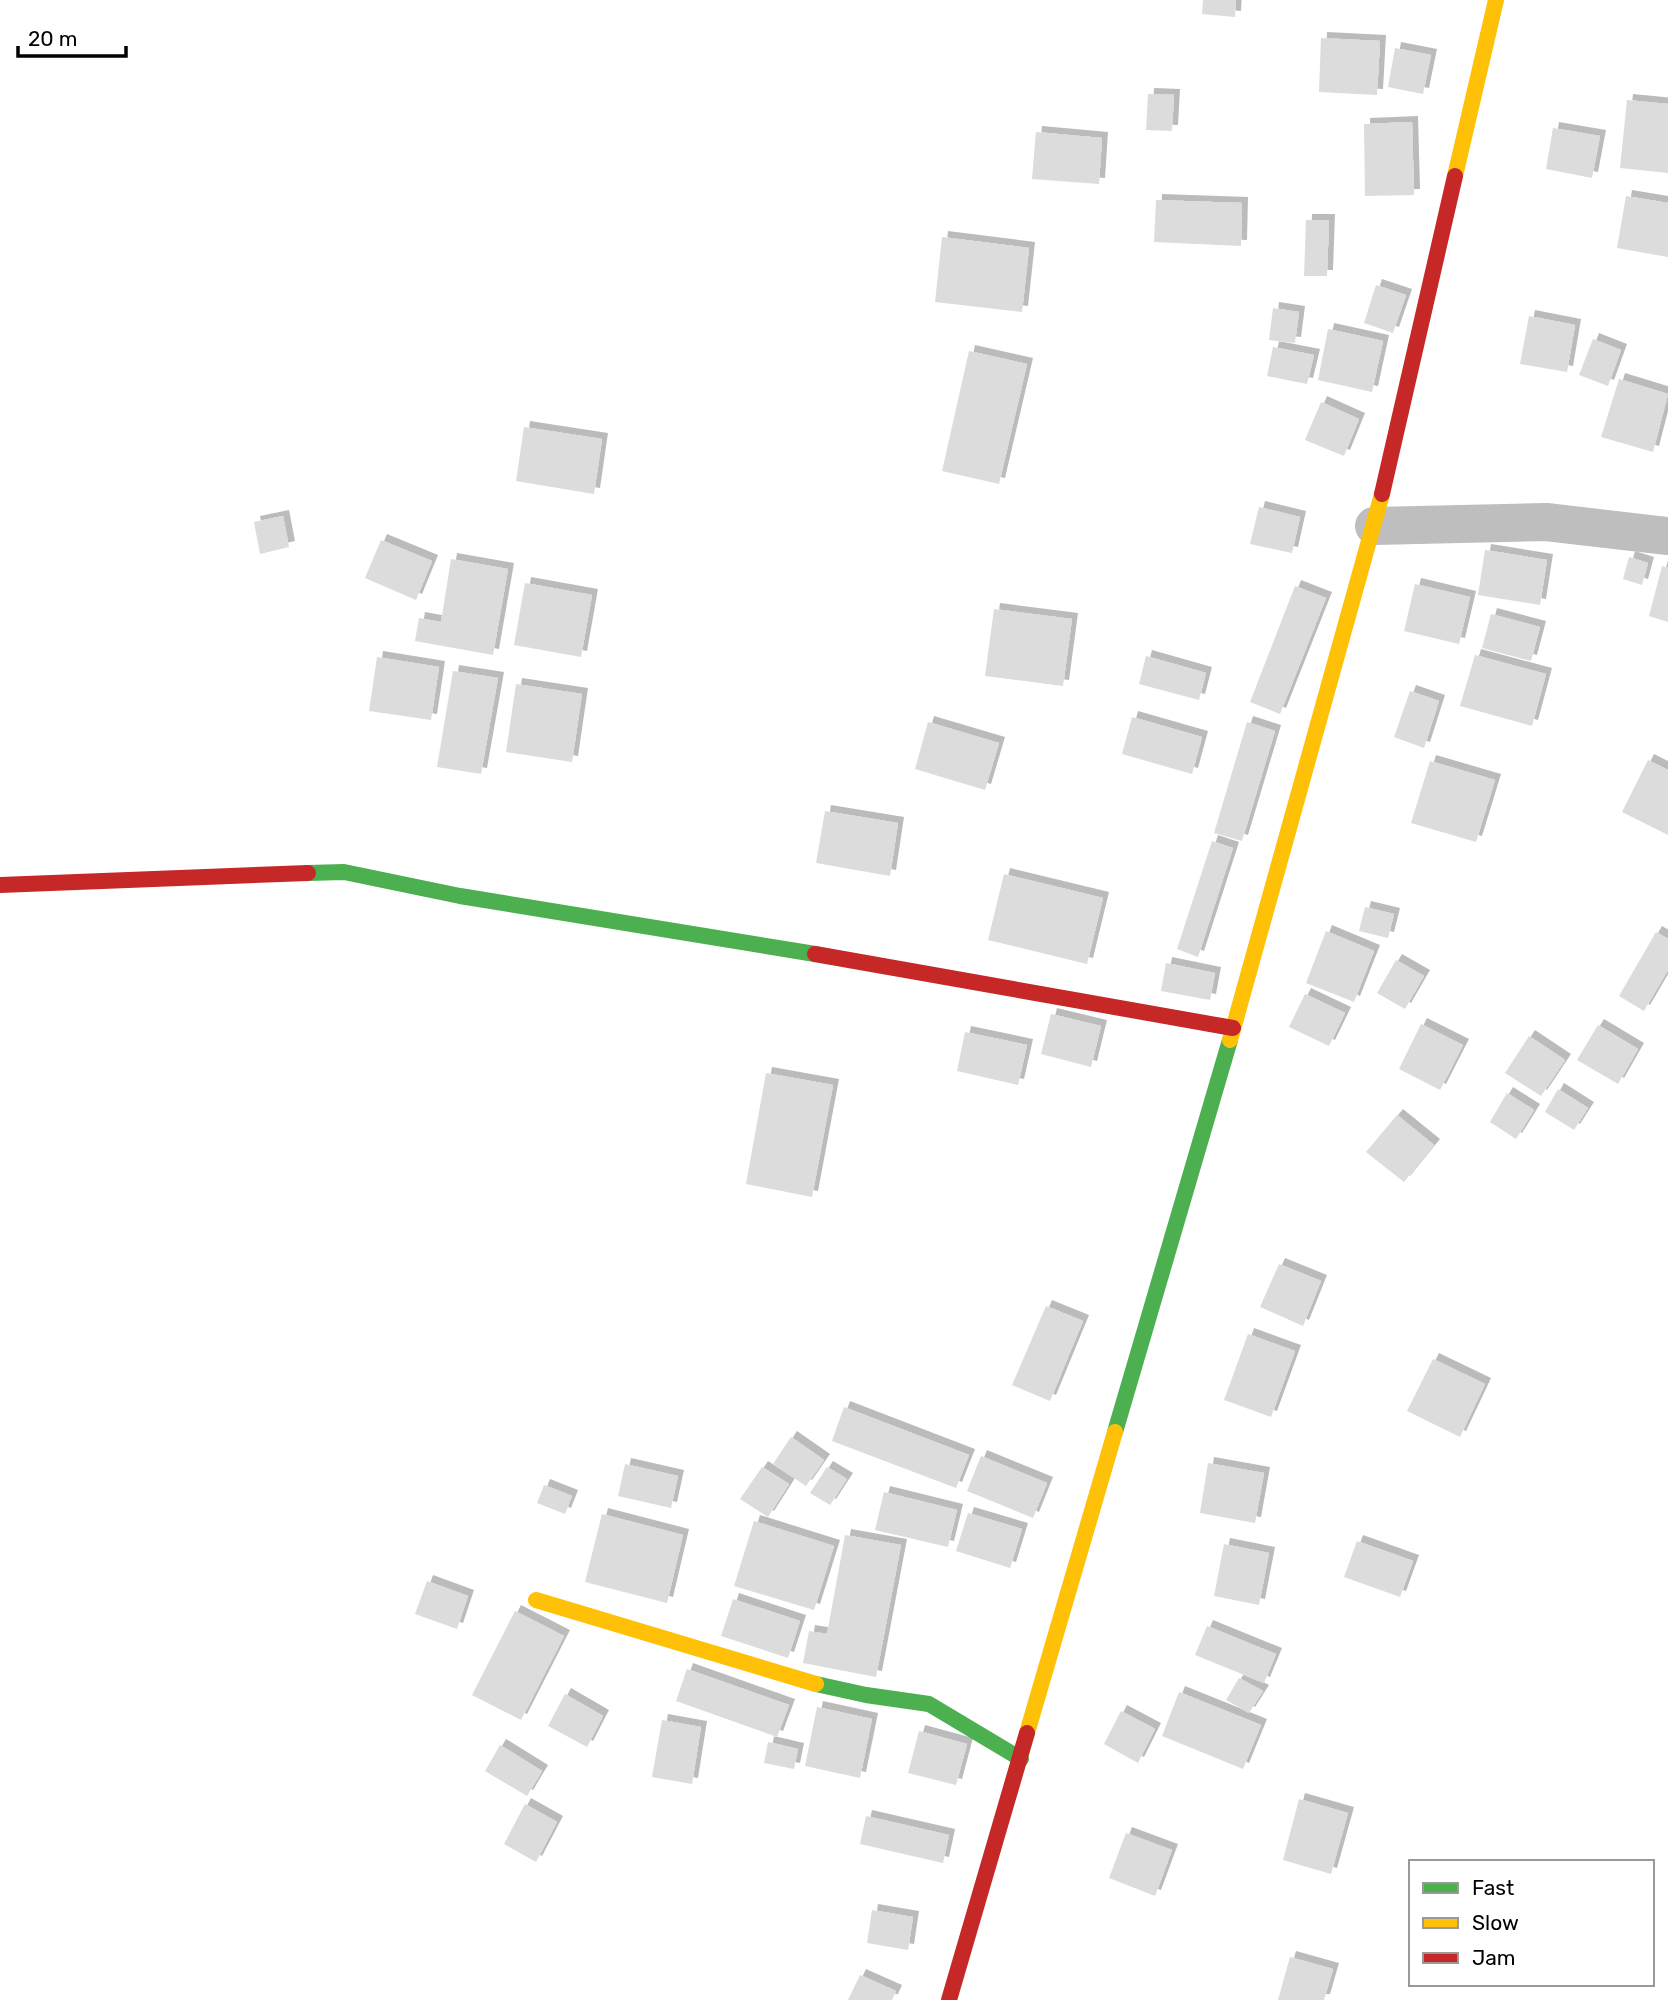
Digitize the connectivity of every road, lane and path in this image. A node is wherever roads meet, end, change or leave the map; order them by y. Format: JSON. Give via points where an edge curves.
{"nodes":[{"id":1,"x":1496,"y":0,"type":"edge"},
{"id":2,"x":1374,"y":526,"type":"junction"},
{"id":3,"x":1668,"y":536,"type":"edge"},
{"id":4,"x":0,"y":886,"type":"edge"},
{"id":5,"x":1233,"y":1028,"type":"junction"},
{"id":6,"x":536,"y":1600,"type":"dead end"},
{"id":7,"x":1021,"y":1759,"type":"junction"},
{"id":8,"x":949,"y":2000,"type":"edge"}],
"edges":[{"from":1,"to":2,"type":"main road"},
{"from":2,"to":3,"type":"street","via":[[1546,522]]},
{"from":2,"to":5,"type":"main road"},
{"from":4,"to":5,"type":"main road","via":[[344,872],[460,896]]},
{"from":5,"to":7,"type":"main road"},
{"from":6,"to":7,"type":"main road","via":[[803,1681],[929,1704]]},
{"from":7,"to":8,"type":"main road"}]}
